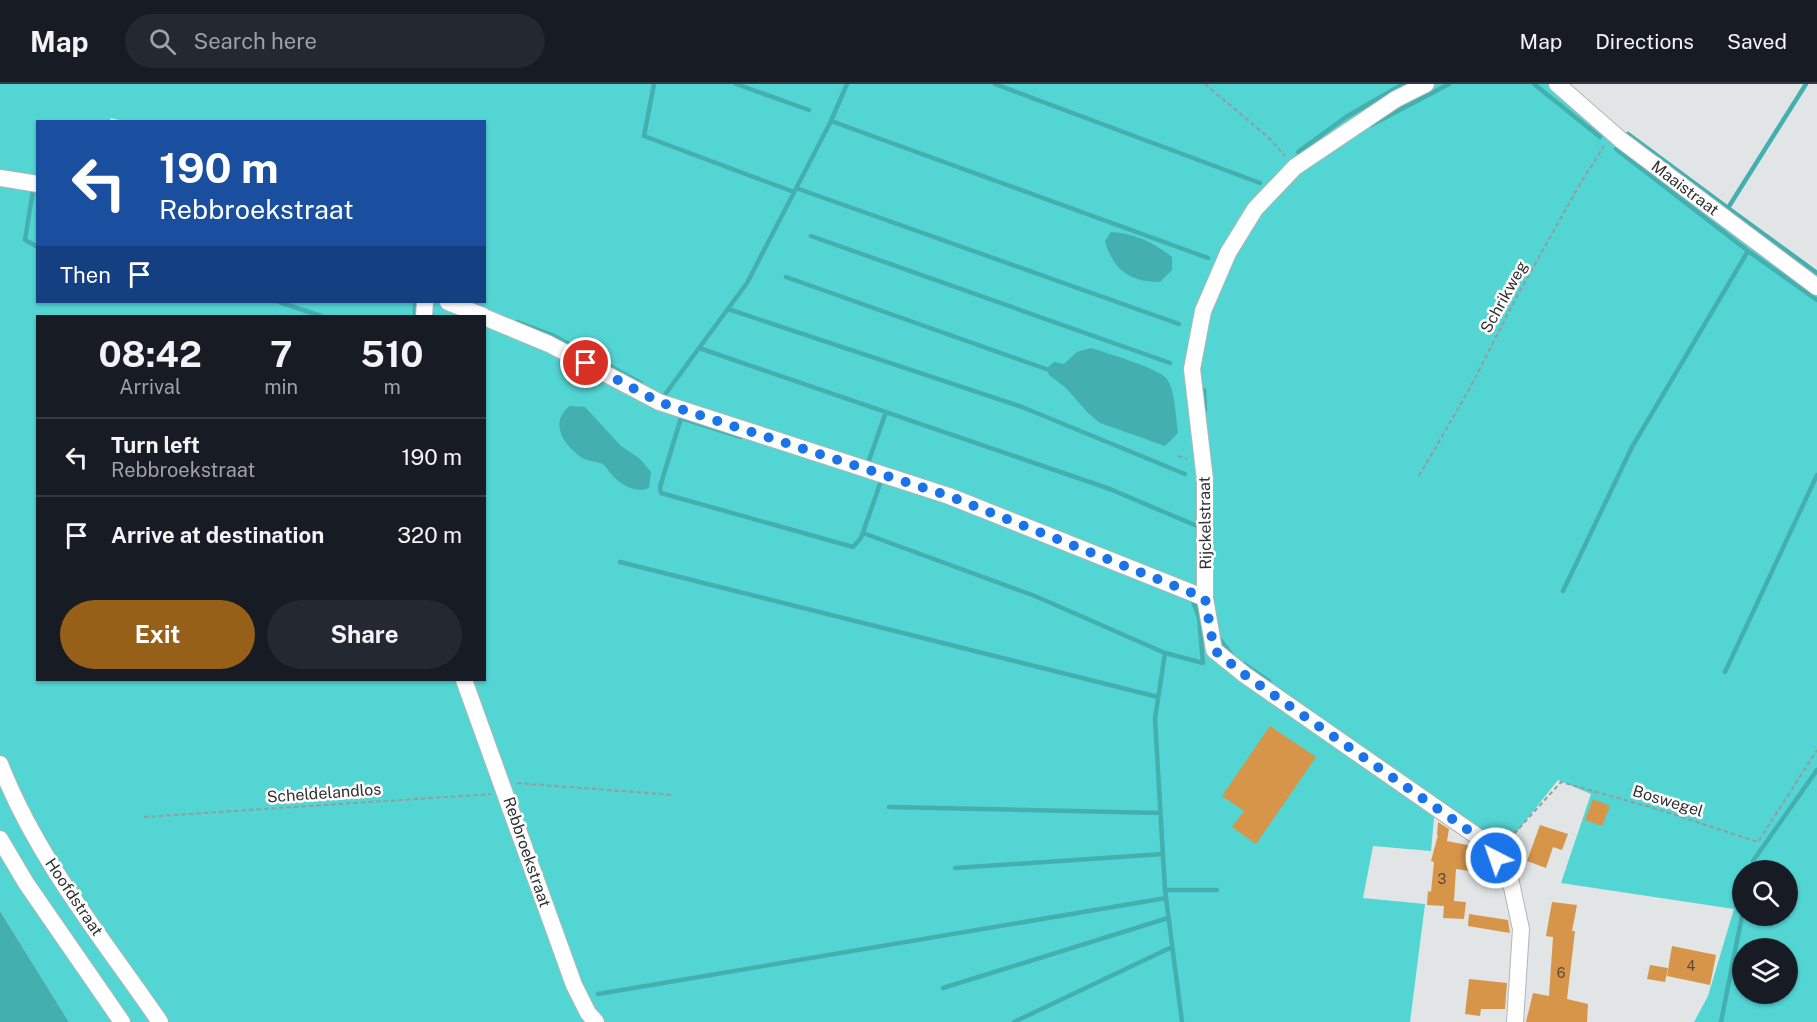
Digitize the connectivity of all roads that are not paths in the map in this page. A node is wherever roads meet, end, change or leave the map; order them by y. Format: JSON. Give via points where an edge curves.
{"nodes":[{"id":1,"x":1426,"y":84,"type":"edge"},
{"id":2,"x":1557,"y":84,"type":"edge"},
{"id":3,"x":0,"y":178,"type":"edge"},
{"id":4,"x":36,"y":184,"type":"edge"},
{"id":5,"x":1817,"y":287,"type":"edge"},
{"id":6,"x":450,"y":303,"type":"edge"},
{"id":7,"x":479,"y":315,"type":"edge"},
{"id":8,"x":486,"y":318,"type":"edge"},
{"id":9,"x":1205,"y":598,"type":"junction"},
{"id":10,"x":464,"y":681,"type":"edge"},
{"id":11,"x":0,"y":764,"type":"edge"},
{"id":12,"x":0,"y":839,"type":"edge"},
{"id":13,"x":122,"y":1022,"type":"edge"},
{"id":14,"x":160,"y":1022,"type":"edge"},
{"id":15,"x":596,"y":1022,"type":"edge"},
{"id":16,"x":1515,"y":1022,"type":"edge"}],
"edges":[{"from":1,"to":9,"type":"street","name":"Rijckelstraat","via":[[1396,99],[1295,167],[1255,209],[1228,253],[1203,311],[1192,369],[1205,480]]},
{"from":2,"to":5,"type":"street","name":"Maaistraat","via":[[1612,132]]},
{"from":3,"to":4,"type":"street"},
{"from":6,"to":7,"type":"street"},
{"from":8,"to":9,"type":"street","via":[[549,344],[659,402],[949,496]]},
{"from":9,"to":16,"type":"street","name":"Rijckelstraat","via":[[1214,650],[1484,841],[1510,878],[1521,929]]},
{"from":10,"to":15,"type":"street","name":"Rebbroekstraat","via":[[574,984]]},
{"from":11,"to":14,"type":"street","name":"Hoofdstraat","via":[[52,866]]},
{"from":12,"to":13,"type":"street","name":"Hoofdstraat"}]}
